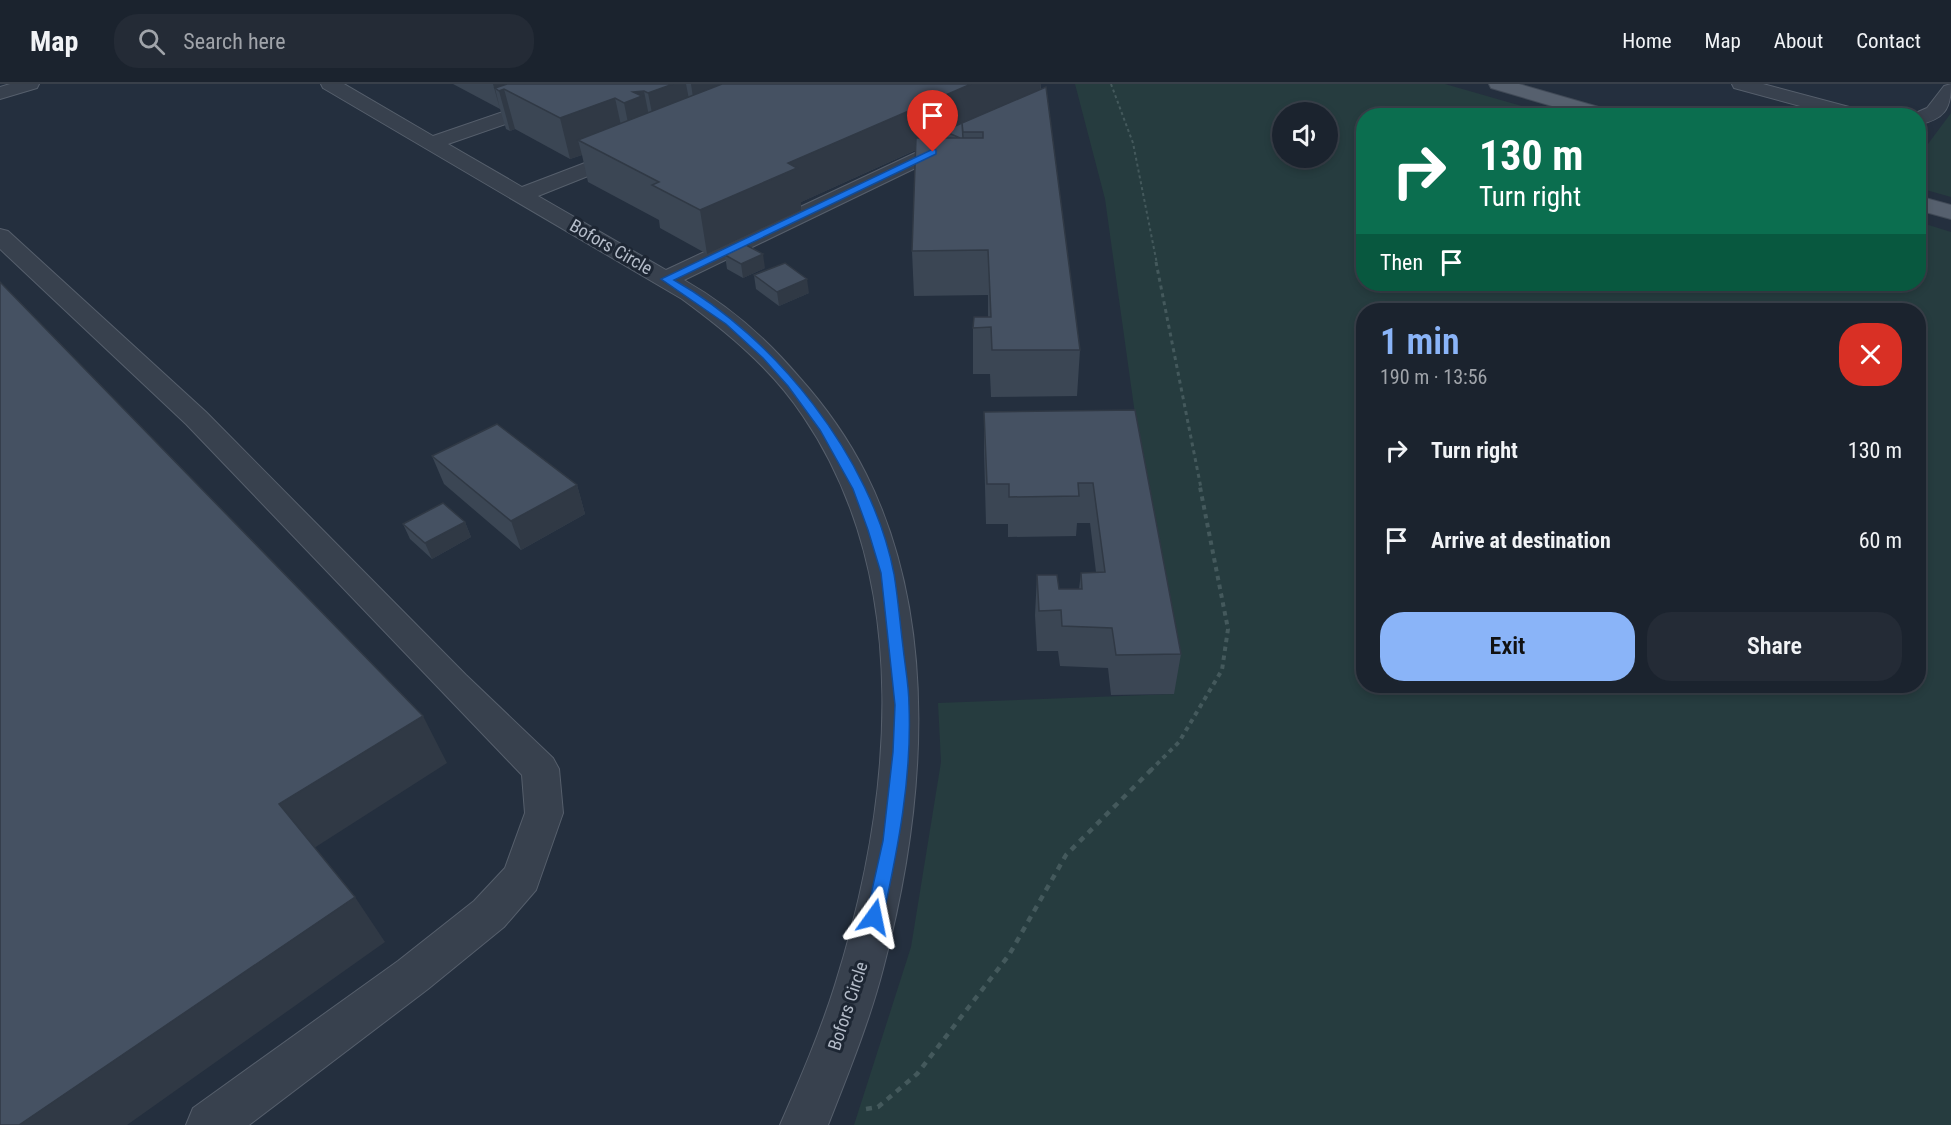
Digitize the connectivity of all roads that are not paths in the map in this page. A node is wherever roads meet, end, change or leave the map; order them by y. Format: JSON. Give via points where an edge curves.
{"nodes":[{"id":1,"x":30,"y":84,"type":"edge"},
{"id":2,"x":330,"y":84,"type":"edge"},
{"id":3,"x":602,"y":84,"type":"edge"},
{"id":4,"x":1498,"y":84,"type":"edge"},
{"id":5,"x":1741,"y":84,"type":"edge"},
{"id":6,"x":1951,"y":90,"type":"edge"},
{"id":7,"x":0,"y":93,"type":"edge"},
{"id":8,"x":1581,"y":108,"type":"edge"},
{"id":9,"x":1831,"y":108,"type":"edge"},
{"id":10,"x":1926,"y":116,"type":"edge"},
{"id":11,"x":976,"y":131,"type":"edge"},
{"id":12,"x":432,"y":143,"type":"junction"},
{"id":13,"x":640,"y":148,"type":"edge"},
{"id":14,"x":522,"y":195,"type":"junction"},
{"id":15,"x":1926,"y":205,"type":"edge"},
{"id":16,"x":1951,"y":212,"type":"edge"},
{"id":17,"x":0,"y":236,"type":"edge"},
{"id":18,"x":666,"y":279,"type":"junction"},
{"id":19,"x":805,"y":1120,"type":"edge"},
{"id":20,"x":210,"y":1125,"type":"edge"}],
"edges":[{"from":1,"to":7,"type":"street"},
{"from":2,"to":12,"type":"street","name":"Bofors Circle"},
{"from":3,"to":12,"type":"street"},
{"from":4,"to":8,"type":"main road"},
{"from":5,"to":9,"type":"street"},
{"from":6,"to":10,"type":"street","via":[[1934,112]]},
{"from":11,"to":18,"type":"street"},
{"from":12,"to":14,"type":"street","name":"Bofors Circle"},
{"from":13,"to":14,"type":"street"},
{"from":14,"to":18,"type":"street","name":"Bofors Circle"},
{"from":15,"to":16,"type":"main road"},
{"from":17,"to":20,"type":"street","via":[[196,418],[540,769],[544,813],[522,878],[509,893],[413,975]]},
{"from":18,"to":19,"type":"street","name":"Bofors Circle","via":[[729,322],[767,355],[826,429],[859,489],[887,573],[902,705],[891,841],[870,937],[844,1023]]}]}
